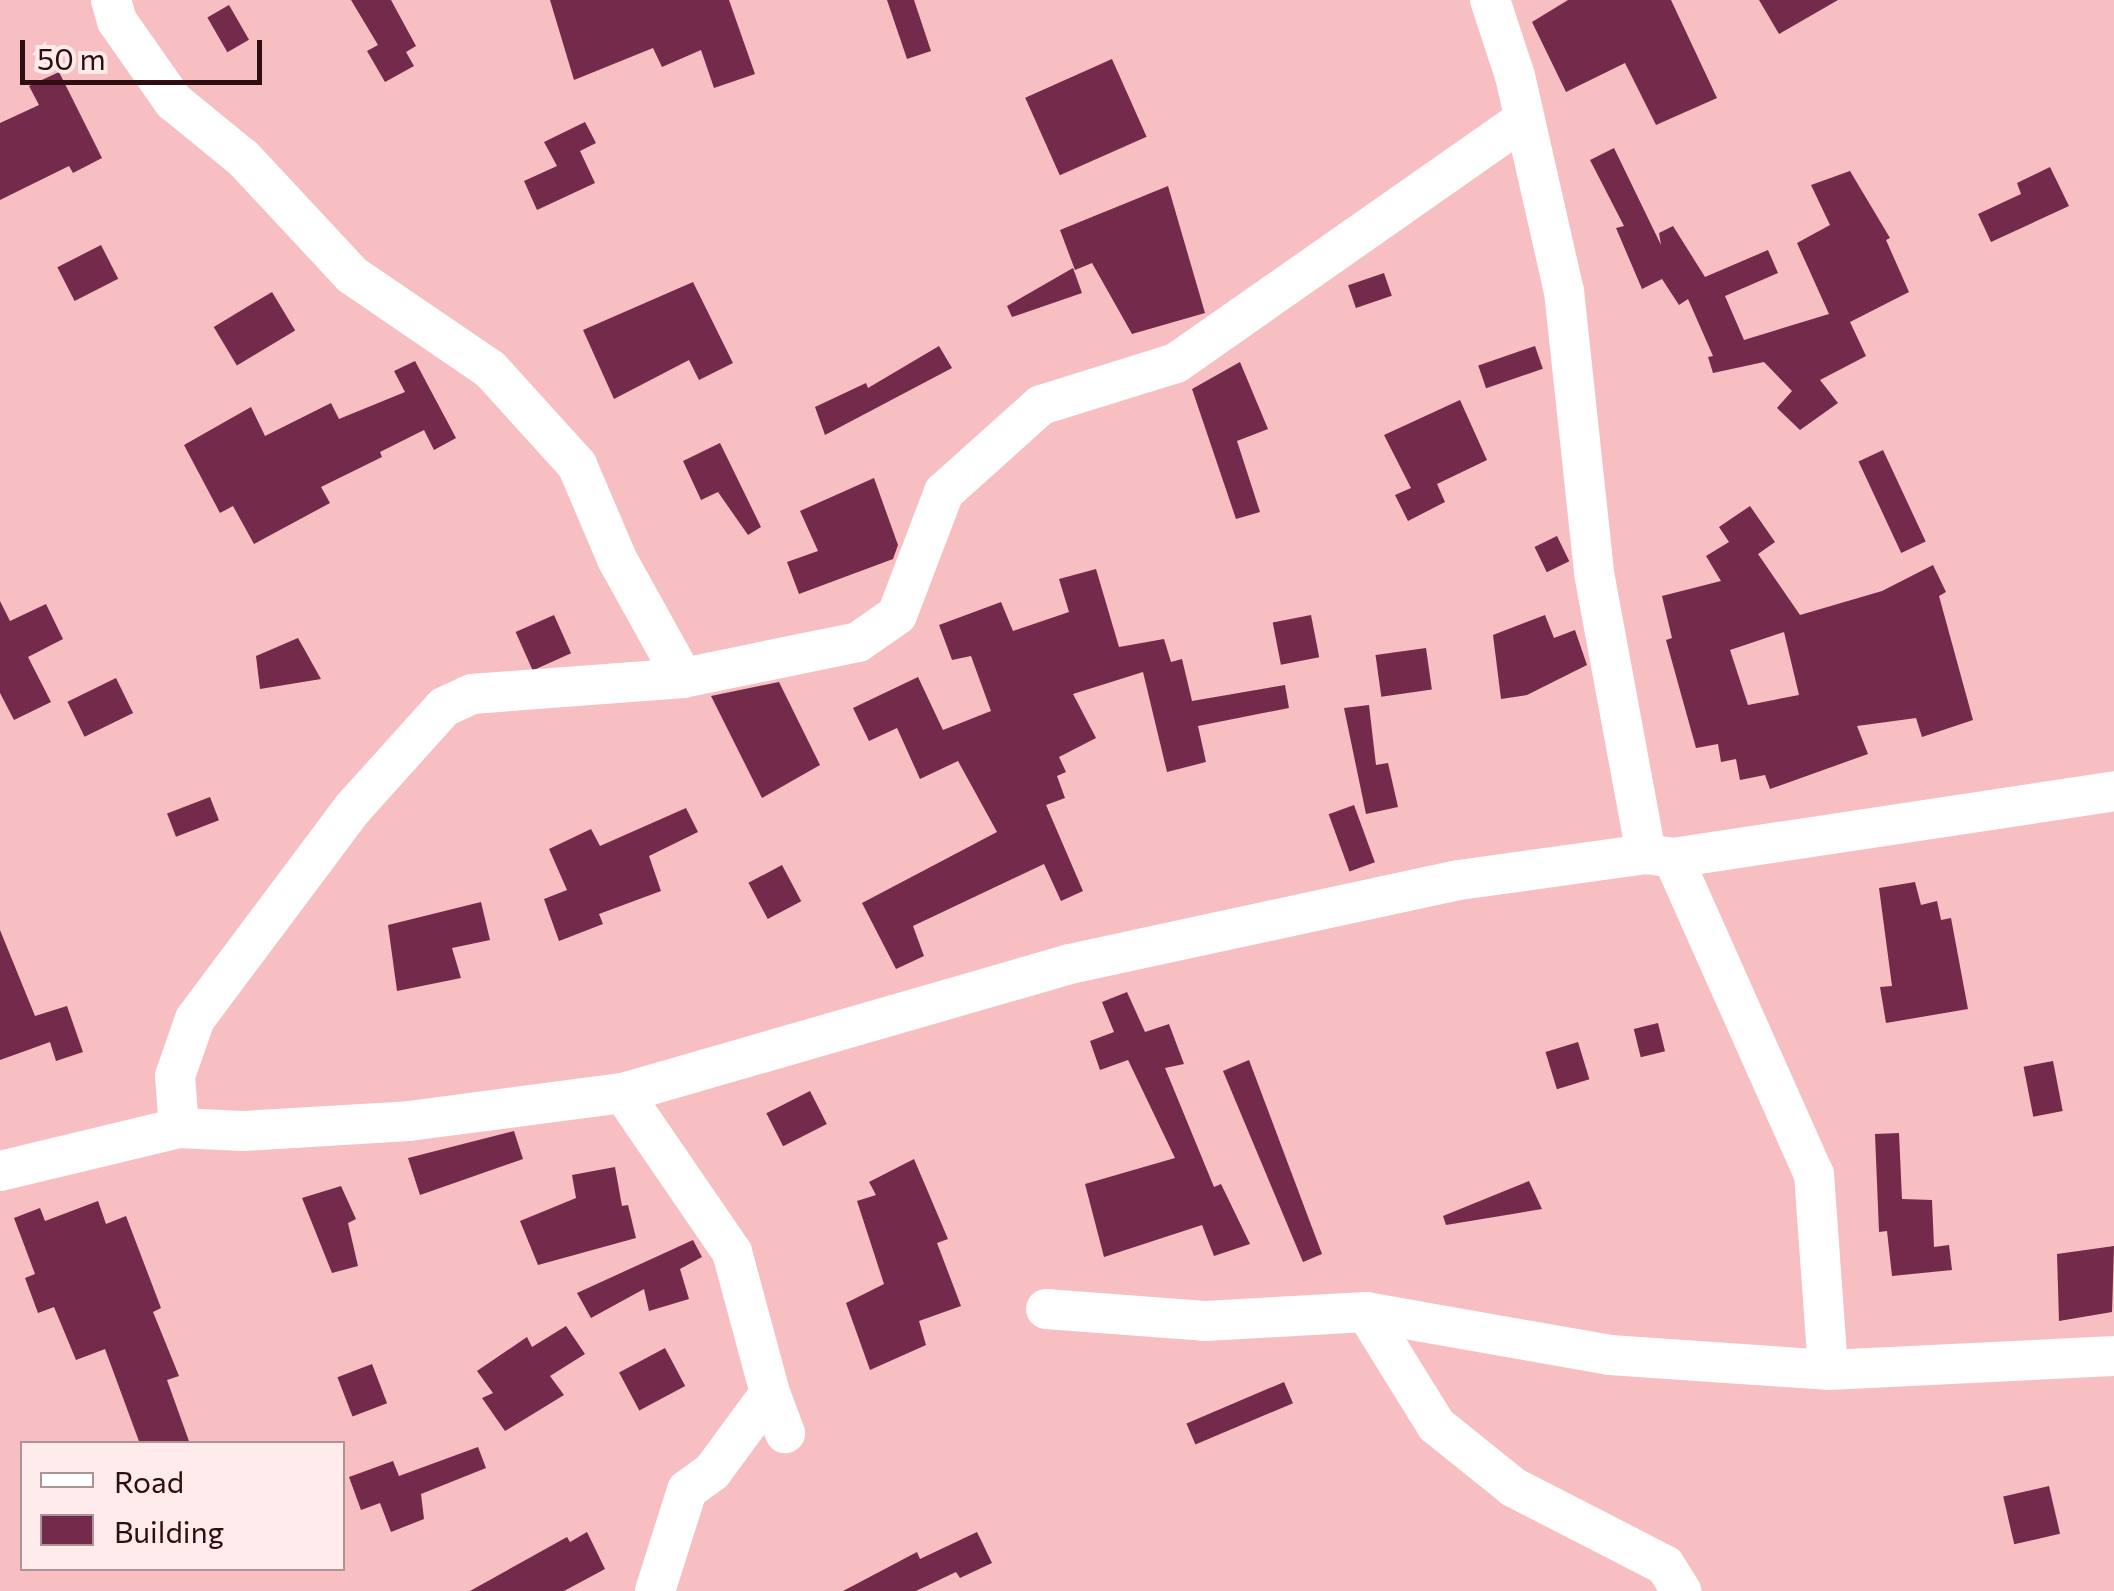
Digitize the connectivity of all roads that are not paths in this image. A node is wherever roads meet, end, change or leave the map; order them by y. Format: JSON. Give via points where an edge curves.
{"nodes":[{"id":1,"x":111,"y":0,"type":"edge"},
{"id":2,"x":1490,"y":0,"type":"edge"},
{"id":3,"x":1522,"y":120,"type":"junction"},
{"id":4,"x":683,"y":678,"type":"junction"},
{"id":5,"x":2114,"y":791,"type":"edge"},
{"id":6,"x":1660,"y":856,"type":"junction"},
{"id":7,"x":623,"y":1092,"type":"junction"},
{"id":8,"x":178,"y":1128,"type":"junction"},
{"id":9,"x":0,"y":1172,"type":"edge"},
{"id":10,"x":1046,"y":1309,"type":"dead end"},
{"id":11,"x":1366,"y":1312,"type":"junction"},
{"id":12,"x":2114,"y":1356,"type":"edge"},
{"id":13,"x":1828,"y":1370,"type":"junction"},
{"id":14,"x":770,"y":1393,"type":"junction"},
{"id":15,"x":785,"y":1433,"type":"dead end"},
{"id":16,"x":655,"y":1591,"type":"edge"},
{"id":17,"x":1681,"y":1591,"type":"edge"}],
"edges":[{"from":1,"to":4,"type":"street","via":[[117,21],[174,100],[243,158],[352,275],[490,369],[577,465],[617,559]]},
{"from":2,"to":3,"type":"street"},
{"from":3,"to":4,"type":"street","via":[[1176,363],[1042,405],[944,492],[897,615],[858,642]]},
{"from":3,"to":6,"type":"street","via":[[1564,291],[1594,573]]},
{"from":4,"to":8,"type":"street","via":[[472,694],[444,708],[354,808],[195,1019],[176,1076]]},
{"from":5,"to":6,"type":"street"},
{"from":6,"to":7,"type":"street","via":[[1459,880],[1070,964]]},
{"from":6,"to":13,"type":"street","via":[[1814,1174]]},
{"from":7,"to":8,"type":"street","via":[[409,1121]]},
{"from":7,"to":14,"type":"street","via":[[732,1252]]},
{"from":8,"to":9,"type":"street"},
{"from":10,"to":11,"type":"street","via":[[1205,1321]]},
{"from":11,"to":13,"type":"street","via":[[1610,1354]]},
{"from":11,"to":17,"type":"street","via":[[1436,1426],[1513,1487],[1665,1565]]},
{"from":12,"to":13,"type":"street"},
{"from":14,"to":15,"type":"street"},
{"from":14,"to":16,"type":"street","via":[[712,1472],[688,1490]]}]}
